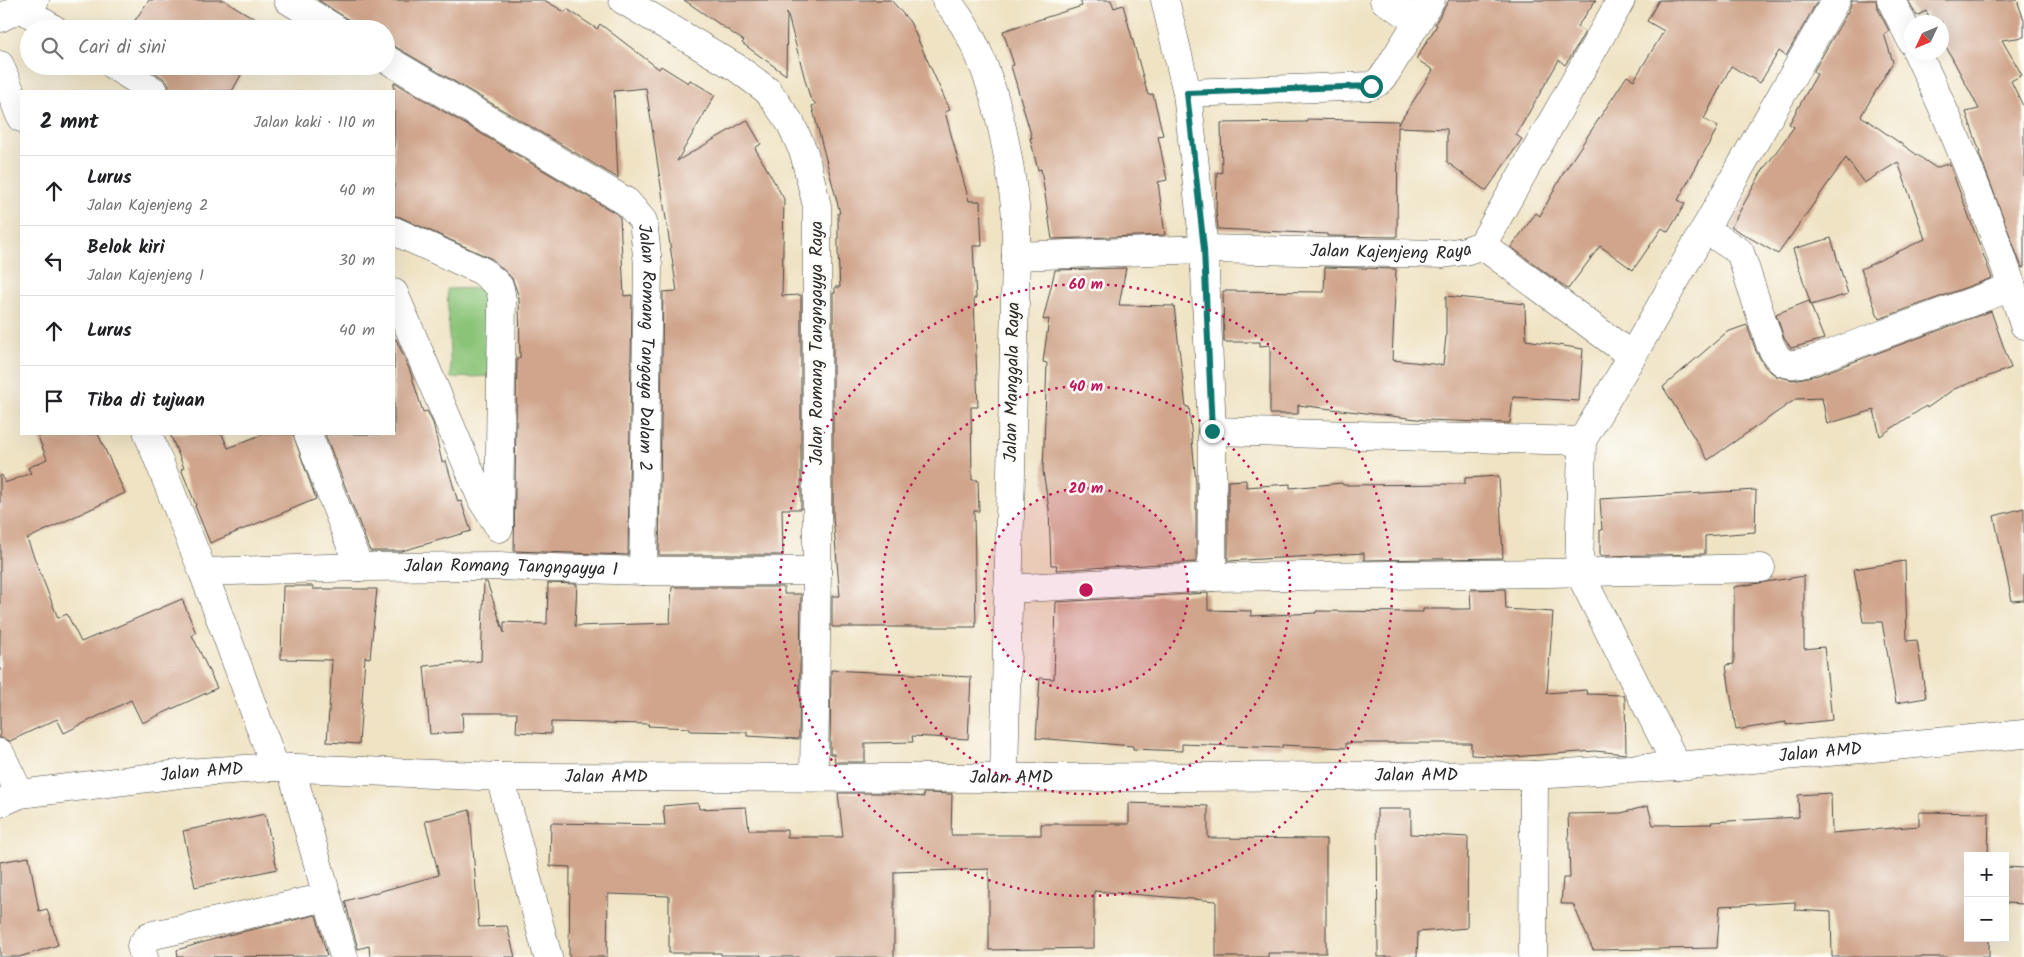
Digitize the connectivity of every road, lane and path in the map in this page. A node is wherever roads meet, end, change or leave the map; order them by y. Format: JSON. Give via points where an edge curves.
{"nodes":[{"id":1,"x":288,"y":0,"type":"edge"},
{"id":2,"x":623,"y":0,"type":"edge"},
{"id":3,"x":946,"y":0,"type":"edge"},
{"id":4,"x":1165,"y":0,"type":"edge"},
{"id":5,"x":1384,"y":0,"type":"edge"},
{"id":6,"x":1621,"y":0,"type":"edge"},
{"id":7,"x":1836,"y":0,"type":"edge"},
{"id":8,"x":1891,"y":0,"type":"edge"},
{"id":9,"x":19,"y":9,"type":"edge"},
{"id":10,"x":1425,"y":10,"type":"edge"},
{"id":11,"x":38,"y":20,"type":"edge"},
{"id":12,"x":321,"y":20,"type":"edge"},
{"id":13,"x":1904,"y":26,"type":"edge"},
{"id":14,"x":1920,"y":60,"type":"edge"},
{"id":15,"x":395,"y":64,"type":"edge"},
{"id":16,"x":0,"y":65,"type":"edge"},
{"id":17,"x":128,"y":75,"type":"edge"},
{"id":18,"x":152,"y":90,"type":"edge"},
{"id":19,"x":1187,"y":93,"type":"junction"},
{"id":20,"x":20,"y":115,"type":"edge"},
{"id":21,"x":1705,"y":229,"type":"junction"},
{"id":22,"x":395,"y":232,"type":"edge"},
{"id":23,"x":1482,"y":245,"type":"junction"},
{"id":24,"x":1204,"y":249,"type":"junction"},
{"id":25,"x":1016,"y":256,"type":"junction"},
{"id":26,"x":2012,"y":287,"type":"junction"},
{"id":27,"x":395,"y":295,"type":"edge"},
{"id":28,"x":2024,"y":325,"type":"edge"},
{"id":29,"x":1632,"y":356,"type":"junction"},
{"id":30,"x":1212,"y":431,"type":"junction"},
{"id":31,"x":148,"y":435,"type":"edge"},
{"id":32,"x":308,"y":435,"type":"edge"},
{"id":33,"x":1582,"y":441,"type":"junction"},
{"id":34,"x":499,"y":528,"type":"junction"},
{"id":35,"x":497,"y":566,"type":"junction"},
{"id":36,"x":360,"y":567,"type":"junction"},
{"id":37,"x":1761,"y":568,"type":"dead end"},
{"id":38,"x":643,"y":571,"type":"junction"},
{"id":39,"x":817,"y":571,"type":"junction"},
{"id":40,"x":204,"y":572,"type":"junction"},
{"id":41,"x":1579,"y":572,"type":"junction"},
{"id":42,"x":1212,"y":577,"type":"junction"},
{"id":43,"x":1008,"y":589,"type":"junction"},
{"id":44,"x":2024,"y":734,"type":"edge"},
{"id":45,"x":0,"y":753,"type":"edge"},
{"id":46,"x":1677,"y":766,"type":"junction"},
{"id":47,"x":283,"y":768,"type":"junction"},
{"id":48,"x":1534,"y":776,"type":"junction"},
{"id":49,"x":500,"y":777,"type":"junction"},
{"id":50,"x":814,"y":777,"type":"junction"},
{"id":51,"x":1004,"y":778,"type":"junction"},
{"id":52,"x":10,"y":799,"type":"edge"},
{"id":53,"x":327,"y":897,"type":"junction"},
{"id":54,"x":144,"y":957,"type":"edge"},
{"id":55,"x":344,"y":957,"type":"edge"},
{"id":56,"x":548,"y":957,"type":"edge"},
{"id":57,"x":1533,"y":957,"type":"edge"}],
"edges":[{"from":1,"to":12,"type":"street"},
{"from":2,"to":39,"type":"street","name":"Jalan Romang Tangngayya Raya","via":[[737,68],[768,91],[791,124],[804,153],[817,206]]},
{"from":3,"to":25,"type":"street","name":"Jalan Manggala Raya","via":[[980,59],[1004,132],[1015,200]]},
{"from":4,"to":19,"type":"street"},
{"from":5,"to":10,"type":"street"},
{"from":6,"to":23,"type":"street","name":"Jalan Kajenjeng Raya"},
{"from":7,"to":21,"type":"street"},
{"from":8,"to":13,"type":"street"},
{"from":9,"to":11,"type":"street"},
{"from":10,"to":19,"type":"street","via":[[1386,74],[1371,86]]},
{"from":14,"to":26,"type":"street","via":[[1966,162]]},
{"from":15,"to":38,"type":"street","name":"Jalan Romang Tangaya Dalam 2","via":[[628,202],[644,222],[648,264]]},
{"from":16,"to":20,"type":"street"},
{"from":17,"to":18,"type":"street"},
{"from":19,"to":24,"type":"street"},
{"from":21,"to":26,"type":"street","via":[[1740,252],[1770,344],[1776,358],[1783,364],[1813,360]]},
{"from":21,"to":29,"type":"street"},
{"from":22,"to":34,"type":"street","via":[[482,272],[500,288]]},
{"from":23,"to":24,"type":"street","name":"Jalan Kajenjeng Raya","via":[[1443,254]]},
{"from":23,"to":29,"type":"street"},
{"from":24,"to":25,"type":"street","name":"Jalan Kajenjeng Raya"},
{"from":24,"to":30,"type":"street"},
{"from":25,"to":43,"type":"street","name":"Jalan Manggala Raya"},
{"from":26,"to":28,"type":"street"},
{"from":27,"to":34,"type":"street","via":[[483,502]]},
{"from":29,"to":33,"type":"street"},
{"from":30,"to":33,"type":"street"},
{"from":30,"to":42,"type":"street"},
{"from":31,"to":40,"type":"street"},
{"from":32,"to":36,"type":"street"},
{"from":33,"to":41,"type":"street"},
{"from":34,"to":35,"type":"street"},
{"from":35,"to":36,"type":"street","name":"Jalan Romang Tangngayya 1"},
{"from":35,"to":38,"type":"street","name":"Jalan Romang Tangngayya 1"},
{"from":36,"to":40,"type":"street","name":"Jalan Romang Tangngayya 1"},
{"from":37,"to":41,"type":"street"},
{"from":38,"to":39,"type":"street","name":"Jalan Romang Tangngayya 1"},
{"from":39,"to":50,"type":"street","name":"Jalan Romang Tangngayya Raya"},
{"from":40,"to":47,"type":"street"},
{"from":41,"to":42,"type":"street"},
{"from":41,"to":46,"type":"street"},
{"from":42,"to":43,"type":"street"},
{"from":43,"to":51,"type":"street","name":"Jalan Manggala Raya"},
{"from":44,"to":46,"type":"street","name":"Jalan AMD"},
{"from":45,"to":52,"type":"street"},
{"from":46,"to":48,"type":"street","name":"Jalan AMD"},
{"from":47,"to":49,"type":"street","name":"Jalan AMD"},
{"from":47,"to":52,"type":"street","name":"Jalan AMD","via":[[188,772]]},
{"from":47,"to":53,"type":"street"},
{"from":48,"to":51,"type":"street","name":"Jalan AMD"},
{"from":48,"to":57,"type":"street"},
{"from":49,"to":50,"type":"street","name":"Jalan AMD"},
{"from":49,"to":56,"type":"street"},
{"from":50,"to":51,"type":"street","name":"Jalan AMD"},
{"from":53,"to":54,"type":"street","via":[[149,936],[141,946]]},
{"from":53,"to":55,"type":"street"}]}
